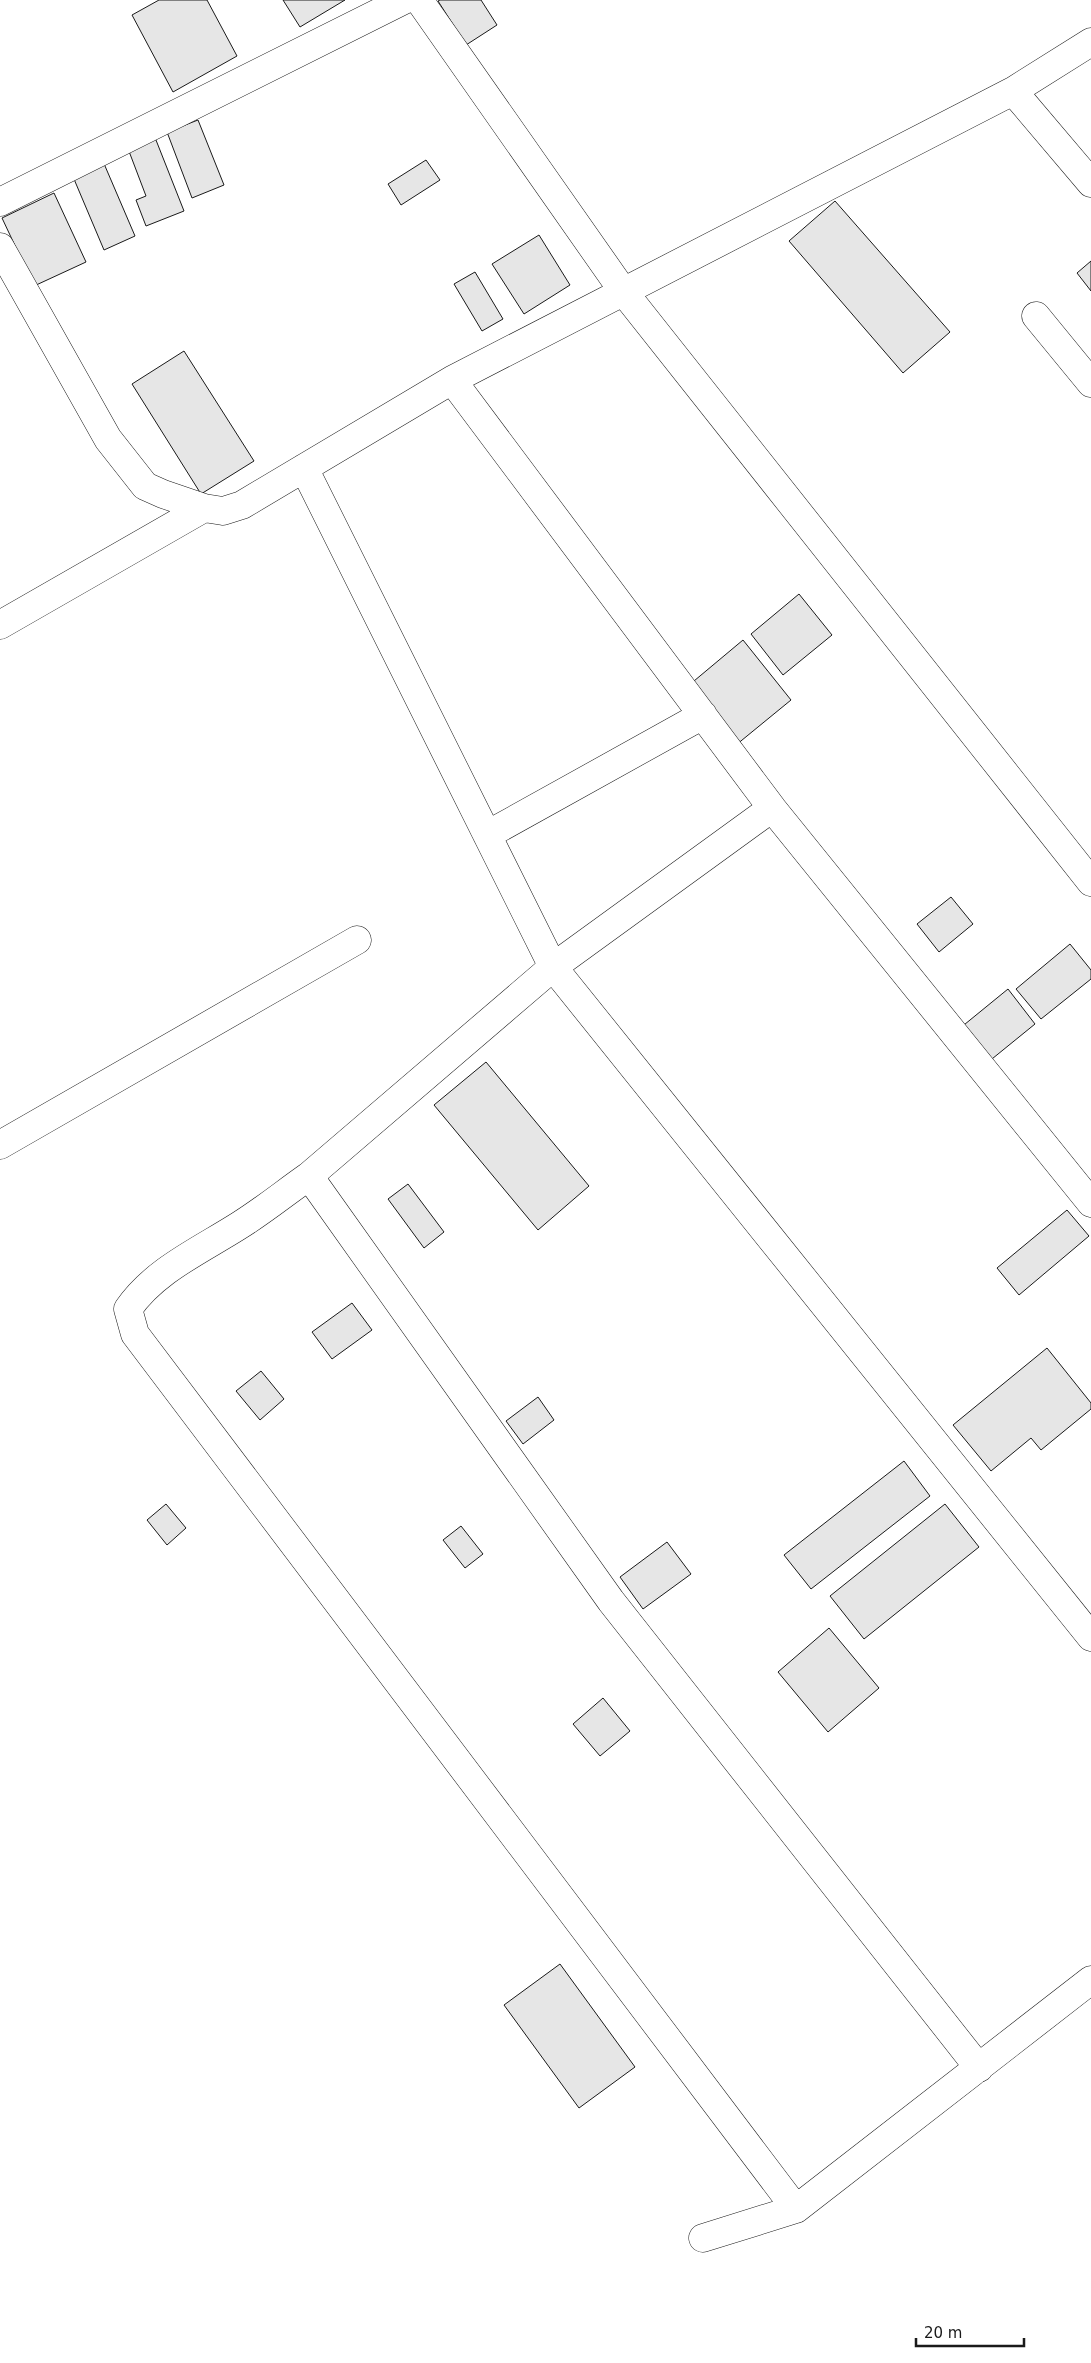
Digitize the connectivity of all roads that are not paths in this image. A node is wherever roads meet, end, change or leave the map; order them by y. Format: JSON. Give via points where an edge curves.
{"nodes":[{"id":1,"x":404,"y":0,"type":"edge"},
{"id":2,"x":419,"y":0,"type":"edge"},
{"id":3,"x":1091,"y":42,"type":"edge"},
{"id":4,"x":1013,"y":91,"type":"junction"},
{"id":5,"x":1091,"y":183,"type":"edge"},
{"id":6,"x":0,"y":202,"type":"edge"},
{"id":7,"x":0,"y":247,"type":"edge"},
{"id":8,"x":623,"y":291,"type":"junction"},
{"id":9,"x":1036,"y":316,"type":"dead end"},
{"id":10,"x":452,"y":380,"type":"junction"},
{"id":11,"x":1091,"y":383,"type":"edge"},
{"id":12,"x":304,"y":468,"type":"junction"},
{"id":13,"x":204,"y":508,"type":"junction"},
{"id":14,"x":0,"y":625,"type":"edge"},
{"id":15,"x":703,"y":715,"type":"junction"},
{"id":16,"x":772,"y":808,"type":"junction"},
{"id":17,"x":487,"y":834,"type":"junction"},
{"id":18,"x":1091,"y":882,"type":"edge"},
{"id":19,"x":357,"y":940,"type":"dead end"},
{"id":20,"x":553,"y":967,"type":"junction"},
{"id":21,"x":0,"y":1145,"type":"edge"},
{"id":22,"x":309,"y":1176,"type":"junction"},
{"id":23,"x":1091,"y":1203,"type":"edge"},
{"id":24,"x":1091,"y":1637,"type":"edge"},
{"id":25,"x":1091,"y":1980,"type":"edge"},
{"id":26,"x":979,"y":2068,"type":"junction"},
{"id":27,"x":796,"y":2209,"type":"junction"},
{"id":28,"x":703,"y":2238,"type":"dead end"}],
"edges":[{"from":1,"to":6,"type":"street"},
{"from":2,"to":8,"type":"street"},
{"from":3,"to":4,"type":"street"},
{"from":4,"to":5,"type":"street"},
{"from":4,"to":8,"type":"street"},
{"from":7,"to":13,"type":"street","via":[[108,439],[145,486]]},
{"from":8,"to":10,"type":"street"},
{"from":8,"to":18,"type":"street"},
{"from":9,"to":11,"type":"street"},
{"from":10,"to":12,"type":"street"},
{"from":10,"to":15,"type":"street"},
{"from":12,"to":13,"type":"street","via":[[242,505],[222,511]]},
{"from":12,"to":17,"type":"street"},
{"from":13,"to":14,"type":"street"},
{"from":15,"to":16,"type":"street"},
{"from":15,"to":17,"type":"street"},
{"from":16,"to":20,"type":"street"},
{"from":16,"to":23,"type":"street"},
{"from":17,"to":20,"type":"street"},
{"from":19,"to":21,"type":"street"},
{"from":20,"to":22,"type":"street"},
{"from":20,"to":24,"type":"street"},
{"from":22,"to":26,"type":"street","via":[[611,1600]]},
{"from":22,"to":27,"type":"street","via":[[243,1224],[157,1277],[140,1292],[128,1309],[136,1334]]},
{"from":25,"to":26,"type":"street"},
{"from":26,"to":27,"type":"street"},
{"from":27,"to":28,"type":"street"}]}
